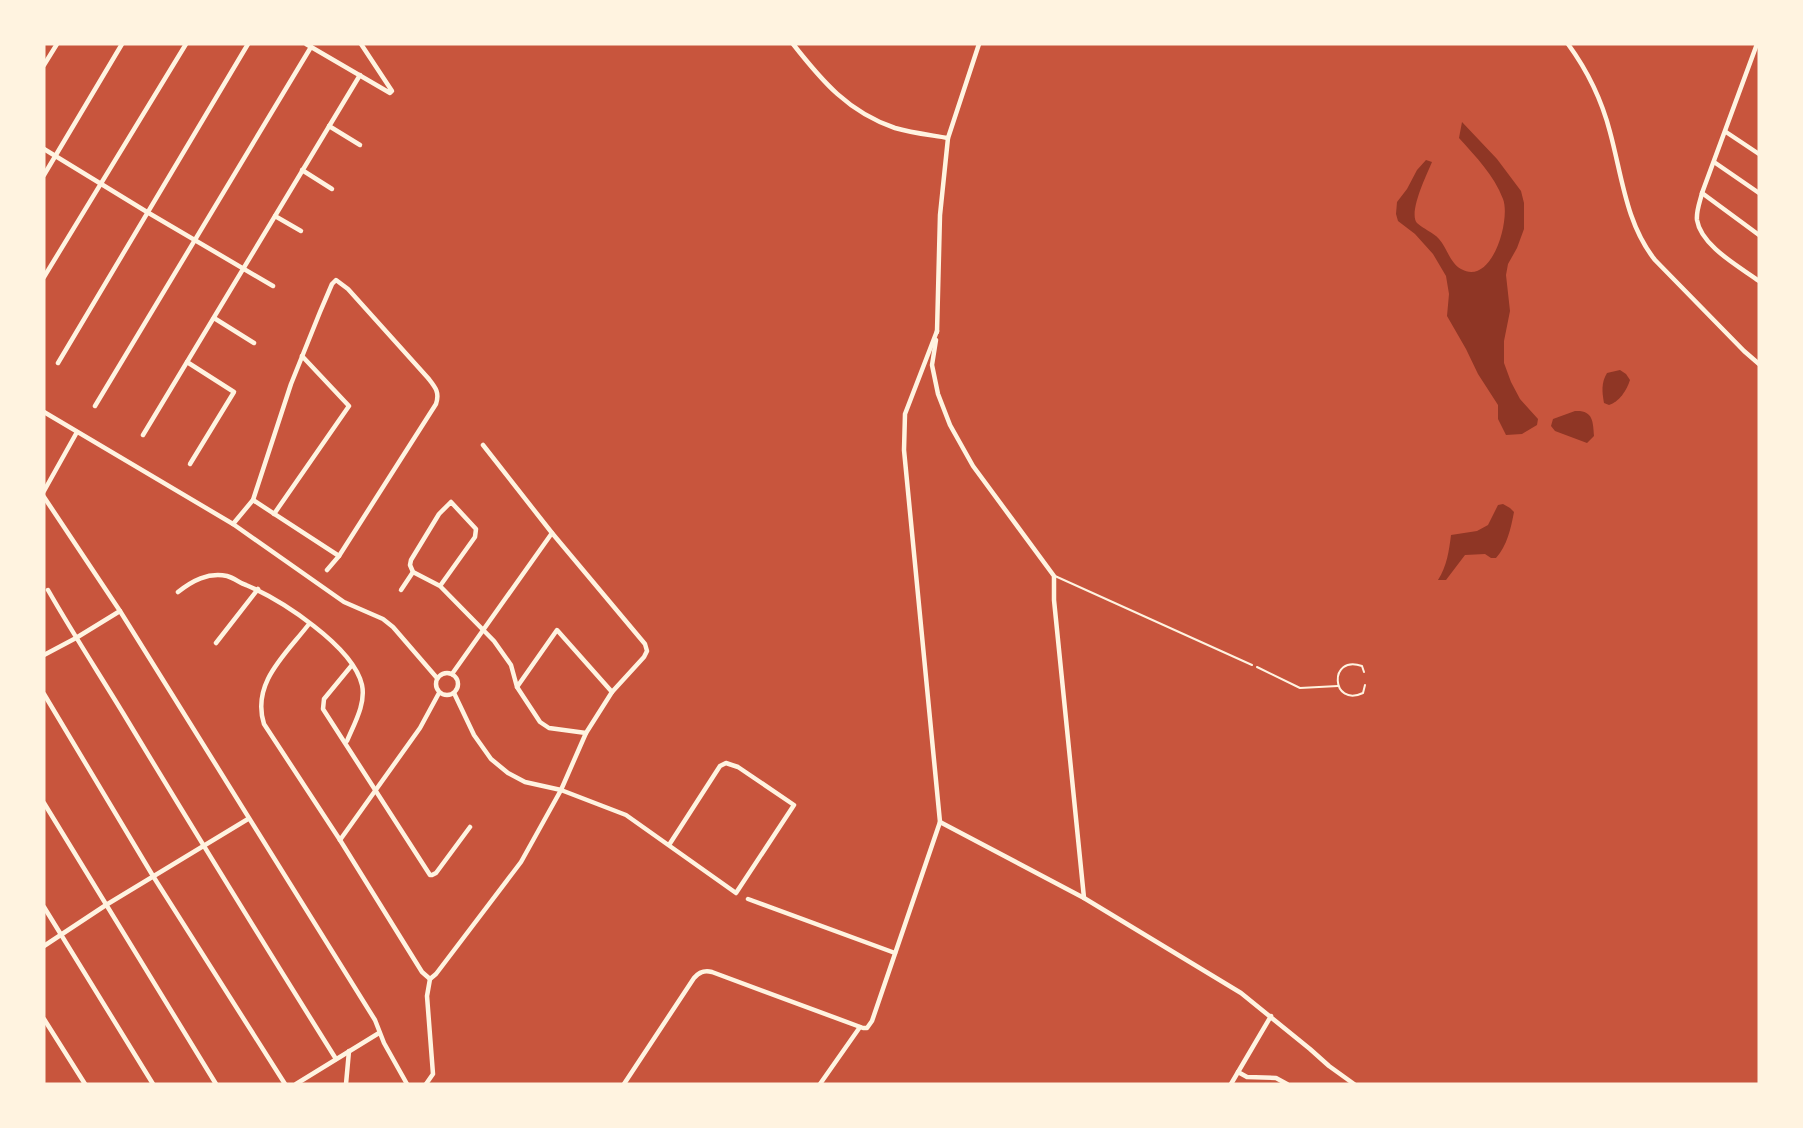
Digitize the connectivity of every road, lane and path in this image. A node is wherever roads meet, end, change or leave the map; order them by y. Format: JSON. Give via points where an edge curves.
{"nodes":[{"id":1,"x":57,"y":44,"type":"edge"},
{"id":2,"x":122,"y":44,"type":"edge"},
{"id":3,"x":186,"y":44,"type":"edge"},
{"id":4,"x":248,"y":44,"type":"edge"},
{"id":5,"x":361,"y":44,"type":"edge"},
{"id":6,"x":793,"y":44,"type":"edge"},
{"id":7,"x":979,"y":44,"type":"edge"},
{"id":8,"x":1568,"y":44,"type":"edge"},
{"id":9,"x":1757,"y":44,"type":"edge"},
{"id":10,"x":308,"y":45,"type":"edge"},
{"id":11,"x":44,"y":65,"type":"edge"},
{"id":12,"x":360,"y":75,"type":"junction"},
{"id":13,"x":329,"y":126,"type":"junction"},
{"id":14,"x":1726,"y":132,"type":"junction"},
{"id":15,"x":948,"y":138,"type":"junction"},
{"id":16,"x":360,"y":145,"type":"dead end"},
{"id":17,"x":44,"y":149,"type":"edge"},
{"id":18,"x":1759,"y":154,"type":"edge"},
{"id":19,"x":55,"y":156,"type":"junction"},
{"id":20,"x":1714,"y":162,"type":"junction"},
{"id":21,"x":302,"y":170,"type":"junction"},
{"id":22,"x":44,"y":175,"type":"edge"},
{"id":23,"x":101,"y":184,"type":"junction"},
{"id":24,"x":332,"y":189,"type":"dead end"},
{"id":25,"x":1702,"y":193,"type":"junction"},
{"id":26,"x":1759,"y":194,"type":"edge"},
{"id":27,"x":147,"y":212,"type":"junction"},
{"id":28,"x":275,"y":216,"type":"junction"},
{"id":29,"x":302,"y":231,"type":"dead end"},
{"id":30,"x":1759,"y":235,"type":"edge"},
{"id":31,"x":194,"y":241,"type":"junction"},
{"id":32,"x":242,"y":270,"type":"junction"},
{"id":33,"x":44,"y":277,"type":"edge"},
{"id":34,"x":1759,"y":281,"type":"edge"},
{"id":35,"x":273,"y":286,"type":"dead end"},
{"id":36,"x":214,"y":318,"type":"junction"},
{"id":37,"x":937,"y":331,"type":"junction"},
{"id":38,"x":254,"y":342,"type":"dead end"},
{"id":39,"x":302,"y":356,"type":"junction"},
{"id":40,"x":187,"y":362,"type":"junction"},
{"id":41,"x":58,"y":363,"type":"dead end"},
{"id":42,"x":1759,"y":364,"type":"edge"},
{"id":43,"x":95,"y":406,"type":"dead end"},
{"id":44,"x":44,"y":412,"type":"edge"},
{"id":45,"x":77,"y":432,"type":"junction"},
{"id":46,"x":143,"y":435,"type":"dead end"},
{"id":47,"x":483,"y":445,"type":"dead end"},
{"id":48,"x":190,"y":464,"type":"dead end"},
{"id":49,"x":46,"y":482,"type":"edge"},
{"id":50,"x":44,"y":491,"type":"edge"},
{"id":51,"x":44,"y":497,"type":"edge"},
{"id":52,"x":253,"y":500,"type":"junction"},
{"id":53,"x":274,"y":514,"type":"junction"},
{"id":54,"x":233,"y":524,"type":"junction"},
{"id":55,"x":552,"y":533,"type":"junction"},
{"id":56,"x":339,"y":556,"type":"junction"},
{"id":57,"x":327,"y":570,"type":"dead end"},
{"id":58,"x":413,"y":572,"type":"junction"},
{"id":59,"x":1054,"y":576,"type":"junction"},
{"id":60,"x":440,"y":586,"type":"junction"},
{"id":61,"x":258,"y":589,"type":"junction"},
{"id":62,"x":48,"y":590,"type":"dead end"},
{"id":63,"x":401,"y":590,"type":"dead end"},
{"id":64,"x":178,"y":592,"type":"dead end"},
{"id":65,"x":120,"y":611,"type":"junction"},
{"id":66,"x":309,"y":624,"type":"junction"},
{"id":67,"x":483,"y":632,"type":"junction"},
{"id":68,"x":76,"y":638,"type":"junction"},
{"id":69,"x":216,"y":643,"type":"dead end"},
{"id":70,"x":44,"y":655,"type":"edge"},
{"id":71,"x":352,"y":665,"type":"junction"},
{"id":72,"x":1252,"y":665,"type":"dead end"},
{"id":73,"x":1257,"y":667,"type":"dead end"},
{"id":74,"x":1364,"y":672,"type":"dead end"},
{"id":75,"x":452,"y":674,"type":"junction"},
{"id":76,"x":437,"y":678,"type":"junction"},
{"id":77,"x":1365,"y":685,"type":"dead end"},
{"id":78,"x":1338,"y":686,"type":"junction"},
{"id":79,"x":517,"y":687,"type":"junction"},
{"id":80,"x":439,"y":692,"type":"junction"},
{"id":81,"x":612,"y":692,"type":"junction"},
{"id":82,"x":454,"y":693,"type":"junction"},
{"id":83,"x":44,"y":694,"type":"edge"},
{"id":84,"x":586,"y":733,"type":"junction"},
{"id":85,"x":346,"y":742,"type":"junction"},
{"id":86,"x":375,"y":789,"type":"junction"},
{"id":87,"x":561,"y":790,"type":"junction"},
{"id":88,"x":44,"y":803,"type":"edge"},
{"id":89,"x":248,"y":819,"type":"junction"},
{"id":90,"x":940,"y":822,"type":"junction"},
{"id":91,"x":470,"y":827,"type":"dead end"},
{"id":92,"x":340,"y":840,"type":"junction"},
{"id":93,"x":669,"y":845,"type":"junction"},
{"id":94,"x":203,"y":847,"type":"junction"},
{"id":95,"x":153,"y":876,"type":"junction"},
{"id":96,"x":1084,"y":898,"type":"junction"},
{"id":97,"x":748,"y":899,"type":"dead end"},
{"id":98,"x":106,"y":905,"type":"junction"},
{"id":99,"x":44,"y":907,"type":"edge"},
{"id":100,"x":61,"y":935,"type":"junction"},
{"id":101,"x":44,"y":946,"type":"edge"},
{"id":102,"x":895,"y":953,"type":"junction"},
{"id":103,"x":430,"y":979,"type":"junction"},
{"id":104,"x":1271,"y":1016,"type":"junction"},
{"id":105,"x":44,"y":1019,"type":"edge"},
{"id":106,"x":860,"y":1027,"type":"junction"},
{"id":107,"x":379,"y":1033,"type":"junction"},
{"id":108,"x":349,"y":1051,"type":"junction"},
{"id":109,"x":336,"y":1059,"type":"junction"},
{"id":110,"x":1238,"y":1072,"type":"junction"},
{"id":111,"x":85,"y":1084,"type":"edge"},
{"id":112,"x":153,"y":1084,"type":"edge"},
{"id":113,"x":216,"y":1084,"type":"edge"},
{"id":114,"x":285,"y":1084,"type":"edge"},
{"id":115,"x":296,"y":1084,"type":"edge"},
{"id":116,"x":346,"y":1084,"type":"edge"},
{"id":117,"x":407,"y":1084,"type":"edge"},
{"id":118,"x":426,"y":1084,"type":"edge"},
{"id":119,"x":624,"y":1084,"type":"edge"},
{"id":120,"x":820,"y":1084,"type":"edge"},
{"id":121,"x":1231,"y":1084,"type":"edge"},
{"id":122,"x":1287,"y":1084,"type":"edge"},
{"id":123,"x":1354,"y":1084,"type":"edge"}],
"edges":[{"from":1,"to":11,"type":"street"},
{"from":2,"to":19,"type":"street"},
{"from":3,"to":23,"type":"street"},
{"from":4,"to":27,"type":"street"},
{"from":5,"to":12,"type":"street","via":[[391,92]]},
{"from":6,"to":15,"type":"street","via":[[845,102],[896,128]]},
{"from":7,"to":15,"type":"street"},
{"from":8,"to":42,"type":"street","via":[[1604,111],[1630,214],[1645,248]]},
{"from":9,"to":14,"type":"street"},
{"from":10,"to":12,"type":"street"},
{"from":10,"to":31,"type":"street"},
{"from":12,"to":13,"type":"street"},
{"from":13,"to":16,"type":"street"},
{"from":13,"to":21,"type":"street"},
{"from":14,"to":18,"type":"street"},
{"from":14,"to":20,"type":"street"},
{"from":15,"to":37,"type":"street","via":[[940,215]]},
{"from":17,"to":19,"type":"street"},
{"from":19,"to":22,"type":"street"},
{"from":19,"to":23,"type":"street"},
{"from":20,"to":25,"type":"street"},
{"from":20,"to":26,"type":"street"},
{"from":21,"to":24,"type":"street"},
{"from":21,"to":28,"type":"street"},
{"from":23,"to":27,"type":"street"},
{"from":23,"to":33,"type":"street"},
{"from":25,"to":30,"type":"street"},
{"from":25,"to":34,"type":"street","via":[[1700,232]]},
{"from":27,"to":31,"type":"street"},
{"from":27,"to":41,"type":"street"},
{"from":28,"to":29,"type":"street"},
{"from":28,"to":32,"type":"street"},
{"from":31,"to":32,"type":"street"},
{"from":31,"to":43,"type":"street"},
{"from":32,"to":35,"type":"street"},
{"from":32,"to":36,"type":"street"},
{"from":36,"to":38,"type":"street"},
{"from":36,"to":40,"type":"street"},
{"from":37,"to":59,"type":"street","via":[[932,365],[937,394],[950,425],[973,466]]},
{"from":37,"to":90,"type":"street","via":[[905,414],[904,450]]},
{"from":39,"to":52,"type":"street"},
{"from":39,"to":53,"type":"street","via":[[349,406]]},
{"from":39,"to":56,"type":"street","via":[[336,280],[438,393],[436,404]]},
{"from":40,"to":46,"type":"street"},
{"from":40,"to":48,"type":"street","via":[[234,392]]},
{"from":44,"to":45,"type":"street"},
{"from":45,"to":49,"type":"street"},
{"from":45,"to":54,"type":"street"},
{"from":47,"to":55,"type":"street"},
{"from":49,"to":50,"type":"street"},
{"from":51,"to":65,"type":"street"},
{"from":52,"to":53,"type":"street"},
{"from":52,"to":54,"type":"street"},
{"from":53,"to":56,"type":"street"},
{"from":54,"to":76,"type":"street","via":[[344,602],[383,619]]},
{"from":55,"to":67,"type":"street"},
{"from":55,"to":81,"type":"street","via":[[645,644],[644,657]]},
{"from":56,"to":57,"type":"street"},
{"from":58,"to":60,"type":"street"},
{"from":58,"to":60,"type":"street","via":[[411,560],[449,500],[476,529]]},
{"from":58,"to":63,"type":"street"},
{"from":59,"to":72,"type":"lane"},
{"from":59,"to":96,"type":"street"},
{"from":60,"to":67,"type":"street"},
{"from":61,"to":64,"type":"street","via":[[230,576],[213,576],[192,581]]},
{"from":61,"to":66,"type":"street"},
{"from":61,"to":69,"type":"street"},
{"from":62,"to":68,"type":"street"},
{"from":65,"to":68,"type":"street"},
{"from":65,"to":89,"type":"street"},
{"from":66,"to":71,"type":"street","via":[[333,642]]},
{"from":66,"to":92,"type":"street","via":[[268,678],[261,709],[264,724]]},
{"from":67,"to":75,"type":"street"},
{"from":67,"to":79,"type":"street","via":[[511,665]]},
{"from":68,"to":70,"type":"street"},
{"from":68,"to":94,"type":"street"},
{"from":71,"to":85,"type":"street","via":[[362,693]]},
{"from":71,"to":85,"type":"street","via":[[323,704]]},
{"from":73,"to":78,"type":"lane","via":[[1300,688]]},
{"from":74,"to":78,"type":"lane","via":[[1362,666],[1346,665],[1339,671]]},
{"from":75,"to":76,"type":"street"},
{"from":75,"to":82,"type":"street","via":[[458,683]]},
{"from":76,"to":80,"type":"street"},
{"from":77,"to":78,"type":"lane","via":[[1363,693],[1356,696]]},
{"from":79,"to":81,"type":"street","via":[[557,630]]},
{"from":79,"to":84,"type":"street","via":[[536,718],[549,728]]},
{"from":80,"to":82,"type":"street"},
{"from":80,"to":86,"type":"street","via":[[420,728]]},
{"from":81,"to":84,"type":"street"},
{"from":82,"to":87,"type":"street","via":[[491,759],[525,782]]},
{"from":83,"to":95,"type":"street"},
{"from":84,"to":87,"type":"street"},
{"from":85,"to":86,"type":"street"},
{"from":86,"to":91,"type":"street","via":[[432,875]]},
{"from":86,"to":92,"type":"street"},
{"from":87,"to":93,"type":"street","via":[[626,815]]},
{"from":87,"to":103,"type":"street","via":[[522,862]]},
{"from":88,"to":98,"type":"street"},
{"from":89,"to":94,"type":"street"},
{"from":89,"to":107,"type":"street"},
{"from":90,"to":96,"type":"street"},
{"from":90,"to":102,"type":"street"},
{"from":92,"to":103,"type":"street"},
{"from":93,"to":93,"type":"street","via":[[726,763],[794,804],[736,893]]},
{"from":94,"to":95,"type":"street"},
{"from":94,"to":109,"type":"street"},
{"from":95,"to":98,"type":"street"},
{"from":95,"to":114,"type":"street"},
{"from":96,"to":104,"type":"street"},
{"from":97,"to":102,"type":"street"},
{"from":98,"to":100,"type":"street"},
{"from":98,"to":113,"type":"street"},
{"from":99,"to":100,"type":"street"},
{"from":100,"to":101,"type":"street"},
{"from":100,"to":112,"type":"street"},
{"from":102,"to":106,"type":"street","via":[[870,1026]]},
{"from":103,"to":118,"type":"street","via":[[427,996],[433,1074]]},
{"from":104,"to":110,"type":"street"},
{"from":104,"to":123,"type":"street"},
{"from":105,"to":111,"type":"street"},
{"from":106,"to":119,"type":"street","via":[[704,971],[694,978]]},
{"from":106,"to":120,"type":"street"},
{"from":107,"to":108,"type":"street"},
{"from":107,"to":117,"type":"street"},
{"from":108,"to":109,"type":"street"},
{"from":108,"to":116,"type":"street"},
{"from":109,"to":115,"type":"street"},
{"from":110,"to":121,"type":"street"},
{"from":110,"to":122,"type":"street"}]}
